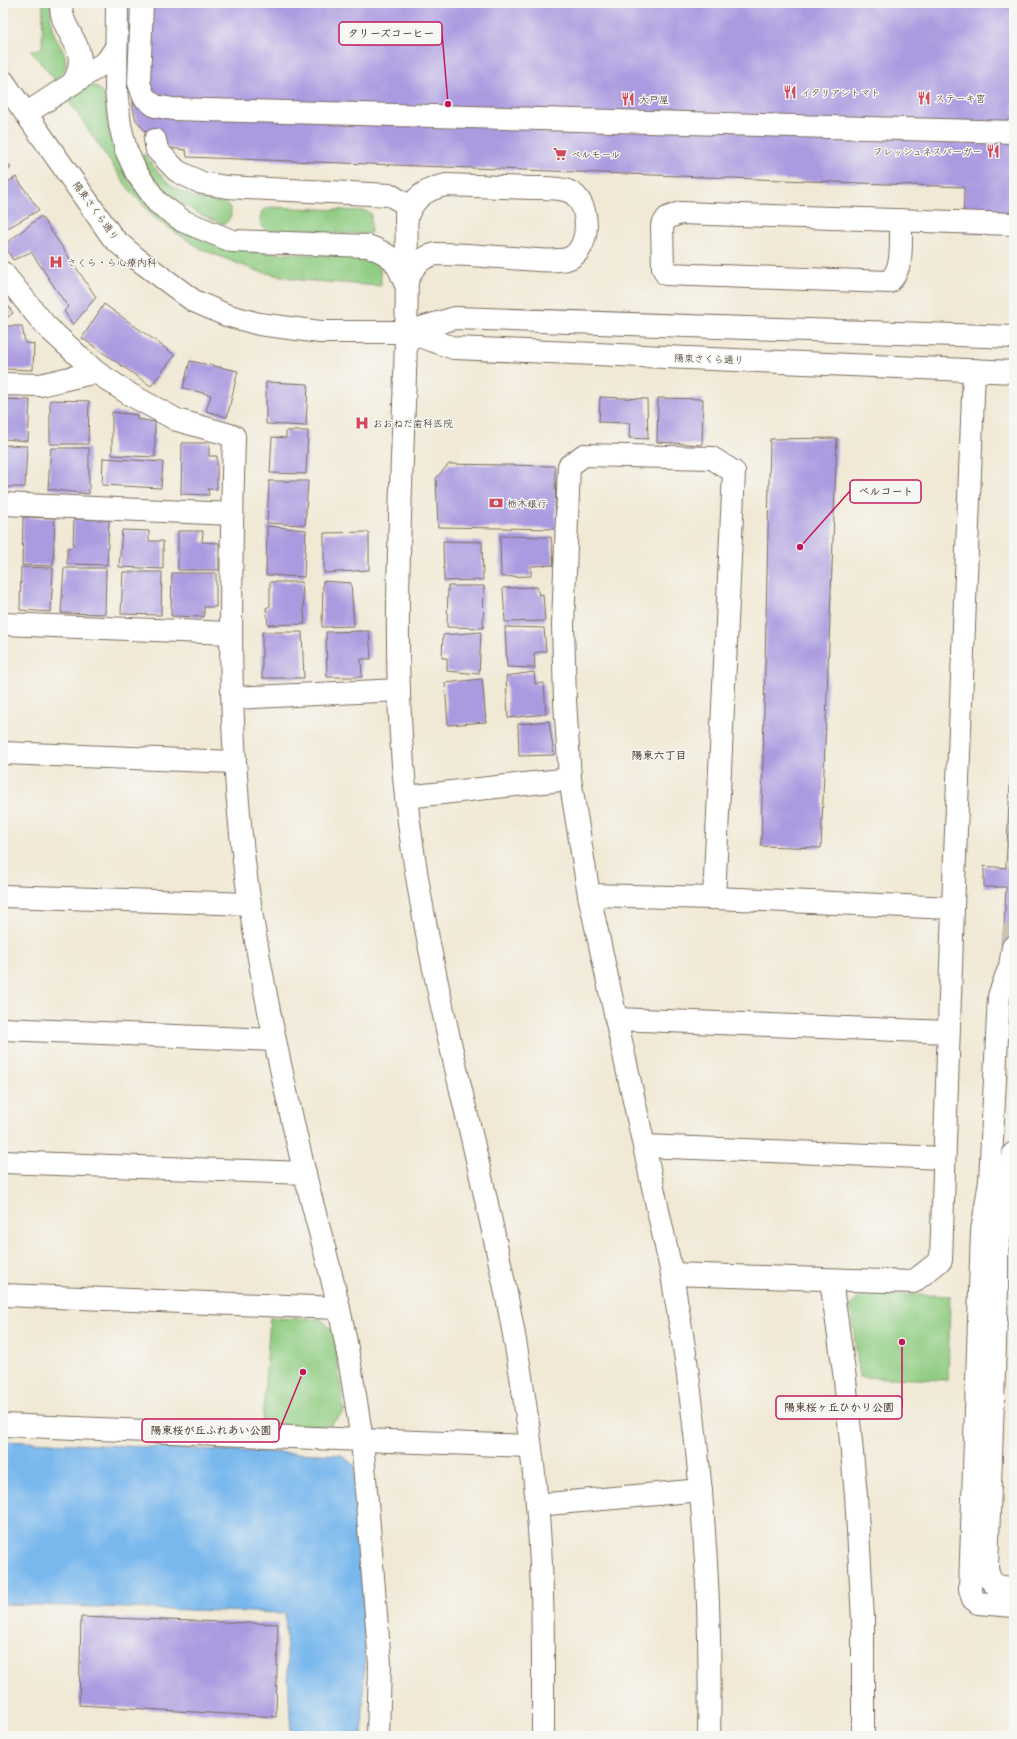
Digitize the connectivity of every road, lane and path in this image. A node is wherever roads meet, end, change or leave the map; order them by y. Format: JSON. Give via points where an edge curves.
{"nodes":[{"id":1,"x":61,"y":3,"type":"edge"},
{"id":2,"x":117,"y":3,"type":"edge"},
{"id":3,"x":142,"y":3,"type":"edge"},
{"id":4,"x":115,"y":49,"type":"junction"},
{"id":5,"x":3,"y":81,"type":"edge"},
{"id":6,"x":73,"y":83,"type":"junction"},
{"id":7,"x":27,"y":114,"type":"junction"},
{"id":8,"x":1014,"y":132,"type":"edge"},
{"id":9,"x":155,"y":140,"type":"dead end"},
{"id":10,"x":901,"y":220,"type":"junction"},
{"id":11,"x":406,"y":222,"type":"junction"},
{"id":12,"x":1014,"y":224,"type":"edge"},
{"id":13,"x":3,"y":273,"type":"edge"},
{"id":14,"x":406,"y":286,"type":"junction"},
{"id":15,"x":407,"y":332,"type":"junction"},
{"id":16,"x":1014,"y":337,"type":"edge"},
{"id":17,"x":974,"y":370,"type":"junction"},
{"id":18,"x":96,"y":372,"type":"junction"},
{"id":19,"x":1014,"y":372,"type":"edge"},
{"id":20,"x":3,"y":384,"type":"edge"},
{"id":21,"x":3,"y":504,"type":"edge"},
{"id":22,"x":232,"y":514,"type":"junction"},
{"id":23,"x":3,"y":624,"type":"edge"},
{"id":24,"x":230,"y":633,"type":"junction"},
{"id":25,"x":399,"y":690,"type":"junction"},
{"id":26,"x":233,"y":698,"type":"junction"},
{"id":27,"x":3,"y":753,"type":"edge"},
{"id":28,"x":236,"y":762,"type":"junction"},
{"id":29,"x":570,"y":780,"type":"junction"},
{"id":30,"x":406,"y":796,"type":"junction"},
{"id":31,"x":589,"y":895,"type":"junction"},
{"id":32,"x":3,"y":896,"type":"edge"},
{"id":33,"x":714,"y":898,"type":"junction"},
{"id":34,"x":250,"y":904,"type":"junction"},
{"id":35,"x":953,"y":908,"type":"junction"},
{"id":36,"x":1013,"y":948,"type":"edge"},
{"id":37,"x":616,"y":1019,"type":"junction"},
{"id":38,"x":3,"y":1029,"type":"edge"},
{"id":39,"x":948,"y":1032,"type":"junction"},
{"id":40,"x":274,"y":1040,"type":"junction"},
{"id":41,"x":644,"y":1146,"type":"junction"},
{"id":42,"x":1014,"y":1153,"type":"edge"},
{"id":43,"x":944,"y":1158,"type":"junction"},
{"id":44,"x":3,"y":1162,"type":"edge"},
{"id":45,"x":305,"y":1173,"type":"junction"},
{"id":46,"x":672,"y":1274,"type":"junction"},
{"id":47,"x":831,"y":1280,"type":"junction"},
{"id":48,"x":3,"y":1295,"type":"edge"},
{"id":49,"x":339,"y":1308,"type":"junction"},
{"id":50,"x":3,"y":1425,"type":"edge"},
{"id":51,"x":362,"y":1440,"type":"junction"},
{"id":52,"x":530,"y":1446,"type":"junction"},
{"id":53,"x":701,"y":1490,"type":"junction"},
{"id":54,"x":537,"y":1505,"type":"junction"},
{"id":55,"x":1014,"y":1588,"type":"edge"},
{"id":56,"x":1014,"y":1606,"type":"edge"},
{"id":57,"x":378,"y":1736,"type":"edge"},
{"id":58,"x":543,"y":1736,"type":"edge"},
{"id":59,"x":709,"y":1736,"type":"edge"},
{"id":60,"x":863,"y":1736,"type":"edge"}],
"edges":[{"from":1,"to":6,"type":"street","via":[[63,19],[80,55],[81,63]]},
{"from":2,"to":4,"type":"street"},
{"from":3,"to":8,"type":"street","via":[[139,83],[144,97],[155,106],[173,109]]},
{"from":4,"to":6,"type":"street","via":[[107,61]]},
{"from":4,"to":14,"type":"street","via":[[116,90],[126,150],[136,172],[157,202],[183,221],[232,240],[368,246],[383,251],[395,260]]},
{"from":5,"to":7,"type":"street","name":"陽東さくら通り"},
{"from":6,"to":7,"type":"street"},
{"from":7,"to":15,"type":"street","name":"陽東さくら通り","via":[[113,238],[194,301],[226,315],[288,329],[320,332]]},
{"from":9,"to":11,"type":"street","via":[[157,150],[177,171],[202,184],[390,195],[404,203]]},
{"from":10,"to":10,"type":"street","via":[[680,213],[667,218],[662,226],[663,268],[666,274],[890,282],[900,264]]},
{"from":10,"to":12,"type":"street"},
{"from":11,"to":14,"type":"street"},
{"from":11,"to":14,"type":"street","via":[[408,211],[414,202],[436,187],[522,187],[569,192],[583,204],[586,227],[580,246],[568,259],[436,254],[427,256],[414,266]]},
{"from":13,"to":18,"type":"street","via":[[45,325]]},
{"from":14,"to":15,"type":"street"},
{"from":15,"to":16,"type":"street","name":"陽東さくら通り","via":[[455,318]]},
{"from":15,"to":17,"type":"street","name":"陽東さくら通り","via":[[454,348]]},
{"from":15,"to":25,"type":"street","via":[[398,580]]},
{"from":17,"to":19,"type":"street","name":"陽東さくら通り"},
{"from":17,"to":35,"type":"street"},
{"from":18,"to":20,"type":"street","via":[[40,385]]},
{"from":18,"to":22,"type":"street","via":[[177,420],[234,436]]},
{"from":21,"to":22,"type":"street"},
{"from":22,"to":24,"type":"street"},
{"from":23,"to":24,"type":"street"},
{"from":24,"to":26,"type":"street"},
{"from":25,"to":26,"type":"street"},
{"from":25,"to":30,"type":"street"},
{"from":26,"to":28,"type":"street"},
{"from":27,"to":28,"type":"street"},
{"from":28,"to":34,"type":"street","via":[[241,834]]},
{"from":29,"to":30,"type":"street"},
{"from":29,"to":31,"type":"street"},
{"from":29,"to":33,"type":"street","via":[[563,625],[570,466],[584,455],[712,458],[734,472]]},
{"from":30,"to":52,"type":"street","via":[[435,977],[490,1214],[514,1336]]},
{"from":31,"to":33,"type":"street"},
{"from":31,"to":37,"type":"street"},
{"from":32,"to":34,"type":"street"},
{"from":33,"to":35,"type":"street"},
{"from":34,"to":40,"type":"street"},
{"from":35,"to":39,"type":"street"},
{"from":36,"to":56,"type":"street","via":[[1010,966],[999,996],[990,1181],[982,1231],[970,1589],[973,1599],[978,1603]]},
{"from":37,"to":39,"type":"street"},
{"from":37,"to":41,"type":"street"},
{"from":38,"to":40,"type":"street"},
{"from":39,"to":43,"type":"street"},
{"from":40,"to":45,"type":"street"},
{"from":41,"to":43,"type":"street"},
{"from":41,"to":46,"type":"street"},
{"from":42,"to":55,"type":"street","via":[[997,1251],[987,1568],[992,1582],[999,1587]]},
{"from":43,"to":47,"type":"street","via":[[941,1260],[913,1282]]},
{"from":44,"to":45,"type":"street"},
{"from":45,"to":49,"type":"street"},
{"from":46,"to":47,"type":"street"},
{"from":46,"to":53,"type":"street","via":[[688,1375]]},
{"from":47,"to":60,"type":"street","via":[[845,1379],[856,1494],[863,1619]]},
{"from":48,"to":49,"type":"street"},
{"from":49,"to":51,"type":"street"},
{"from":50,"to":51,"type":"street"},
{"from":51,"to":52,"type":"street"},
{"from":51,"to":57,"type":"street","via":[[380,1664]]},
{"from":52,"to":54,"type":"street"},
{"from":53,"to":54,"type":"street"},
{"from":53,"to":59,"type":"street","via":[[709,1616]]},
{"from":54,"to":58,"type":"street","via":[[543,1628]]}]}
